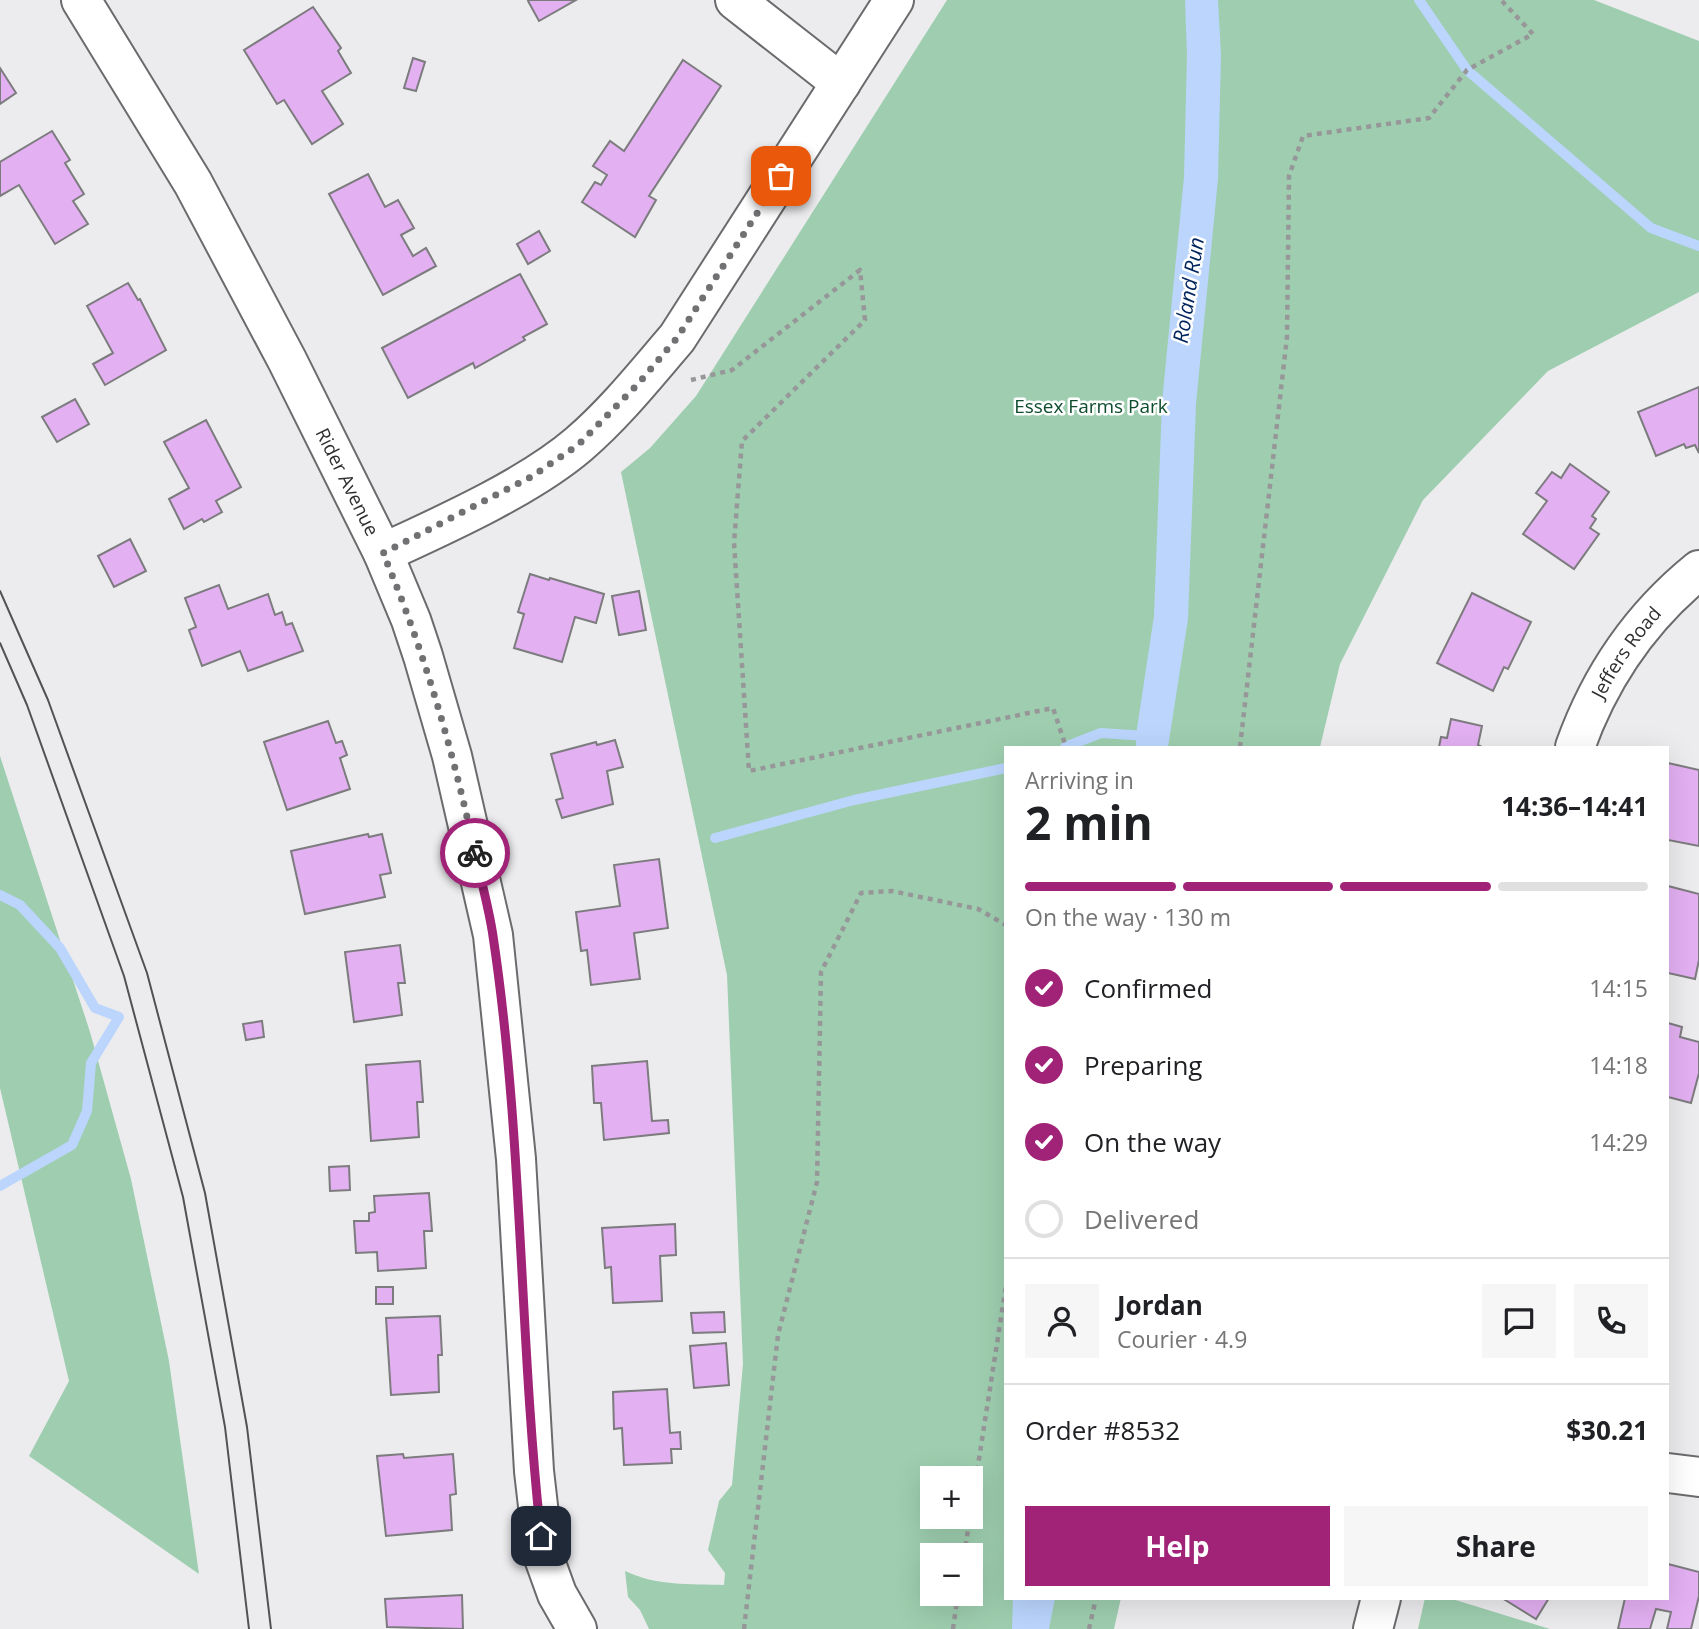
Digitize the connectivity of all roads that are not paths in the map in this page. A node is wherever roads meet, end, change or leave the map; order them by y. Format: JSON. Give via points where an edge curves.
{"nodes":[{"id":1,"x":81,"y":0,"type":"edge"},
{"id":2,"x":735,"y":0,"type":"edge"},
{"id":3,"x":894,"y":0,"type":"edge"},
{"id":4,"x":841,"y":83,"type":"junction"},
{"id":5,"x":383,"y":553,"type":"junction"},
{"id":6,"x":1699,"y":570,"type":"edge"},
{"id":7,"x":1575,"y":746,"type":"edge"},
{"id":8,"x":1669,"y":1473,"type":"edge"},
{"id":9,"x":1699,"y":1477,"type":"edge"},
{"id":10,"x":1380,"y":1600,"type":"edge"},
{"id":11,"x":577,"y":1629,"type":"edge"},
{"id":12,"x":1373,"y":1629,"type":"edge"}],
"edges":[{"from":1,"to":5,"type":"street","name":"Rider Avenue","via":[[193,183],[288,360]]},
{"from":2,"to":4,"type":"street"},
{"from":3,"to":4,"type":"street"},
{"from":4,"to":5,"type":"street","via":[[677,338],[638,384],[578,445],[531,477]]},
{"from":5,"to":11,"type":"street","name":"Rider Avenue","via":[[411,620],[453,756],[493,935],[514,1146],[534,1471],[544,1558]]},
{"from":6,"to":7,"type":"street","name":"Jeffers Road","via":[[1667,596],[1612,666]]},
{"from":8,"to":9,"type":"street"},
{"from":10,"to":12,"type":"street"}]}
